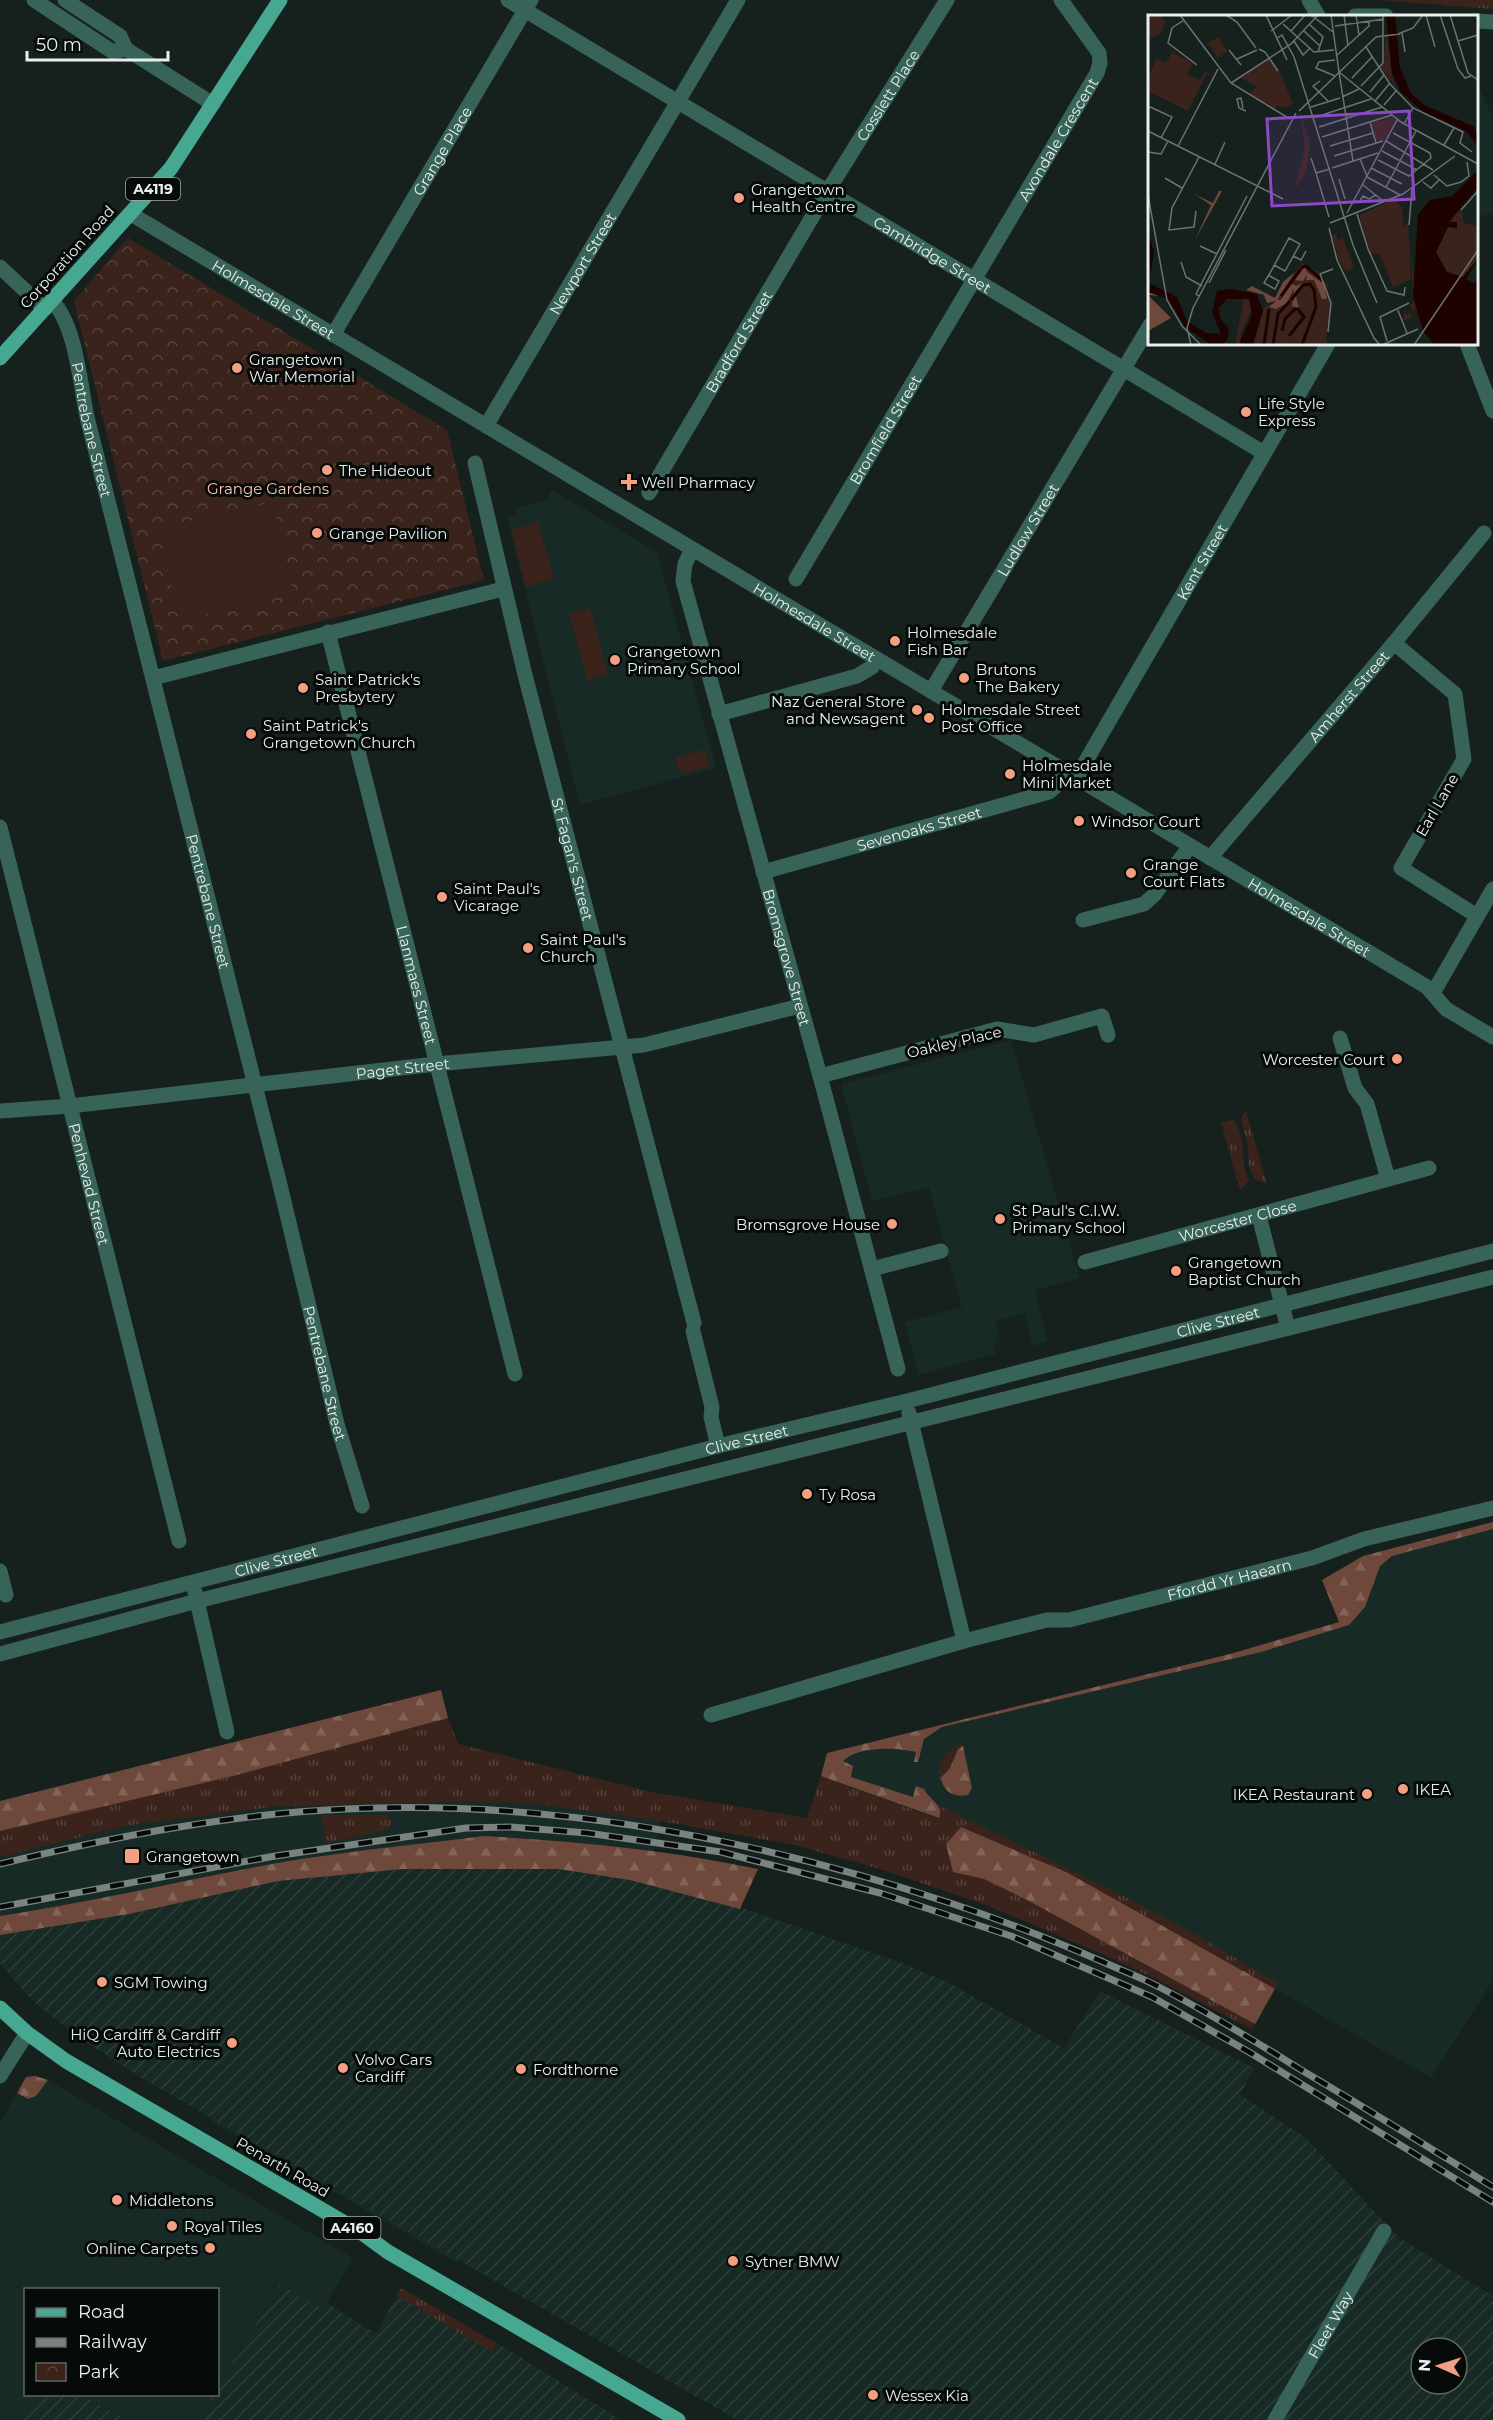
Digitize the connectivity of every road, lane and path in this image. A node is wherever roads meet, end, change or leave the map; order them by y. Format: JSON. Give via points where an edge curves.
{"nodes":[{"id":1,"x":34,"y":0,"type":"edge"},
{"id":2,"x":65,"y":0,"type":"edge"},
{"id":3,"x":280,"y":0,"type":"edge"},
{"id":4,"x":508,"y":0,"type":"edge"},
{"id":5,"x":738,"y":0,"type":"edge"},
{"id":6,"x":947,"y":0,"type":"edge"},
{"id":7,"x":1061,"y":0,"type":"edge"},
{"id":8,"x":1309,"y":0,"type":"edge"},
{"id":9,"x":528,"y":5,"type":"edge"},
{"id":10,"x":1317,"y":15,"type":"edge"},
{"id":11,"x":1478,"y":21,"type":"edge"},
{"id":12,"x":1493,"y":22,"type":"edge"},
{"id":13,"x":126,"y":48,"type":"junction"},
{"id":14,"x":678,"y":101,"type":"junction"},
{"id":15,"x":213,"y":104,"type":"junction"},
{"id":16,"x":828,"y":192,"type":"junction"},
{"id":17,"x":131,"y":214,"type":"junction"},
{"id":18,"x":0,"y":267,"type":"edge"},
{"id":19,"x":975,"y":279,"type":"junction"},
{"id":20,"x":48,"y":305,"type":"junction"},
{"id":21,"x":1148,"y":327,"type":"edge"},
{"id":22,"x":333,"y":335,"type":"junction"},
{"id":23,"x":1327,"y":345,"type":"edge"},
{"id":24,"x":1467,"y":345,"type":"edge"},
{"id":25,"x":0,"y":358,"type":"edge"},
{"id":26,"x":1124,"y":368,"type":"junction"},
{"id":27,"x":1493,"y":411,"type":"edge"},
{"id":28,"x":486,"y":426,"type":"junction"},
{"id":29,"x":1264,"y":453,"type":"junction"},
{"id":30,"x":475,"y":463,"type":"dead end"},
{"id":31,"x":649,"y":493,"type":"dead end"},
{"id":32,"x":1484,"y":533,"type":"dead end"},
{"id":33,"x":692,"y":549,"type":"junction"},
{"id":34,"x":796,"y":579,"type":"dead end"},
{"id":35,"x":503,"y":589,"type":"junction"},
{"id":36,"x":328,"y":632,"type":"junction"},
{"id":37,"x":1394,"y":644,"type":"junction"},
{"id":38,"x":877,"y":659,"type":"junction"},
{"id":39,"x":153,"y":678,"type":"junction"},
{"id":40,"x":931,"y":691,"type":"junction"},
{"id":41,"x":719,"y":714,"type":"junction"},
{"id":42,"x":1071,"y":775,"type":"junction"},
{"id":43,"x":0,"y":827,"type":"edge"},
{"id":44,"x":1190,"y":846,"type":"junction"},
{"id":45,"x":1210,"y":858,"type":"junction"},
{"id":46,"x":763,"y":872,"type":"junction"},
{"id":47,"x":1493,"y":889,"type":"edge"},
{"id":48,"x":1477,"y":916,"type":"junction"},
{"id":49,"x":1083,"y":920,"type":"dead end"},
{"id":50,"x":1433,"y":993,"type":"junction"},
{"id":51,"x":800,"y":1006,"type":"junction"},
{"id":52,"x":1108,"y":1035,"type":"dead end"},
{"id":53,"x":1493,"y":1037,"type":"edge"},
{"id":54,"x":1340,"y":1038,"type":"dead end"},
{"id":55,"x":622,"y":1048,"type":"junction"},
{"id":56,"x":436,"y":1064,"type":"junction"},
{"id":57,"x":820,"y":1076,"type":"junction"},
{"id":58,"x":255,"y":1084,"type":"junction"},
{"id":59,"x":70,"y":1106,"type":"junction"},
{"id":60,"x":0,"y":1111,"type":"edge"},
{"id":61,"x":1429,"y":1168,"type":"dead end"},
{"id":62,"x":1388,"y":1179,"type":"junction"},
{"id":63,"x":1259,"y":1216,"type":"junction"},
{"id":64,"x":941,"y":1251,"type":"dead end"},
{"id":65,"x":1493,"y":1251,"type":"edge"},
{"id":66,"x":1085,"y":1262,"type":"dead end"},
{"id":67,"x":872,"y":1269,"type":"junction"},
{"id":68,"x":1493,"y":1277,"type":"edge"},
{"id":69,"x":1282,"y":1305,"type":"junction"},
{"id":70,"x":1288,"y":1328,"type":"junction"},
{"id":71,"x":898,"y":1369,"type":"dead end"},
{"id":72,"x":515,"y":1374,"type":"dead end"},
{"id":73,"x":907,"y":1401,"type":"junction"},
{"id":74,"x":911,"y":1422,"type":"junction"},
{"id":75,"x":718,"y":1446,"type":"junction"},
{"id":76,"x":362,"y":1506,"type":"dead end"},
{"id":77,"x":1493,"y":1508,"type":"edge"},
{"id":78,"x":180,"y":1541,"type":"dead end"},
{"id":79,"x":0,"y":1570,"type":"edge"},
{"id":80,"x":193,"y":1582,"type":"junction"},
{"id":81,"x":6,"y":1595,"type":"dead end"},
{"id":82,"x":197,"y":1601,"type":"junction"},
{"id":83,"x":8,"y":1630,"type":"edge"},
{"id":84,"x":964,"y":1641,"type":"junction"},
{"id":85,"x":20,"y":1649,"type":"junction"},
{"id":86,"x":0,"y":1654,"type":"edge"},
{"id":87,"x":711,"y":1715,"type":"dead end"},
{"id":88,"x":226,"y":1732,"type":"dead end"},
{"id":89,"x":0,"y":2008,"type":"edge"},
{"id":90,"x":27,"y":2033,"type":"junction"},
{"id":91,"x":0,"y":2076,"type":"edge"},
{"id":92,"x":1384,"y":2231,"type":"dead end"},
{"id":93,"x":678,"y":2420,"type":"edge"},
{"id":94,"x":1275,"y":2420,"type":"edge"}],
"edges":[{"from":1,"to":13,"type":"street","via":[[113,52]]},
{"from":2,"to":13,"type":"street","via":[[120,36]]},
{"from":3,"to":15,"type":"main road","name":"Corporation Road","number":"A4119"},
{"from":4,"to":9,"type":"street","name":"Cambridge Street"},
{"from":5,"to":14,"type":"street","name":"Newport Street"},
{"from":6,"to":16,"type":"street","name":"Cosslett Place"},
{"from":7,"to":19,"type":"street","name":"Avondale Crescent","via":[[1099,53],[1097,73]]},
{"from":8,"to":10,"type":"street"},
{"from":9,"to":14,"type":"street","name":"Cambridge Street"},
{"from":9,"to":22,"type":"street","name":"Grange Place"},
{"from":11,"to":12,"type":"street"},
{"from":13,"to":15,"type":"street"},
{"from":14,"to":16,"type":"street","name":"Cambridge Street"},
{"from":14,"to":28,"type":"street","name":"Newport Street"},
{"from":15,"to":17,"type":"main road","name":"Corporation Road","number":"A4119","via":[[180,155]]},
{"from":16,"to":19,"type":"street","name":"Cambridge Street"},
{"from":16,"to":31,"type":"street","name":"Bradford Street"},
{"from":17,"to":20,"type":"main road","name":"Corporation Road","number":"A4119"},
{"from":17,"to":22,"type":"street","name":"Holmesdale Street"},
{"from":18,"to":20,"type":"street","name":"Pentrebane Street"},
{"from":19,"to":26,"type":"street","name":"Cambridge Street"},
{"from":19,"to":34,"type":"street","name":"Bromfield Street"},
{"from":20,"to":25,"type":"main road","name":"Corporation Road","number":"A4119"},
{"from":20,"to":39,"type":"street","name":"Pentrebane Street","via":[[64,317]]},
{"from":21,"to":26,"type":"street","name":"Ludlow Street"},
{"from":22,"to":28,"type":"street","name":"Holmesdale Street"},
{"from":23,"to":29,"type":"street","name":"Kent Street"},
{"from":24,"to":27,"type":"street"},
{"from":26,"to":29,"type":"street","name":"Cambridge Street"},
{"from":26,"to":40,"type":"street","name":"Ludlow Street"},
{"from":28,"to":33,"type":"street","name":"Holmesdale Street"},
{"from":29,"to":42,"type":"street","name":"Kent Street"},
{"from":30,"to":35,"type":"street","name":"St Fagan's Street"},
{"from":32,"to":37,"type":"street","name":"Amherst Street"},
{"from":33,"to":38,"type":"street","name":"Holmesdale Street"},
{"from":33,"to":41,"type":"street","name":"Bromsgrove Street","via":[[683,581]]},
{"from":35,"to":36,"type":"street"},
{"from":35,"to":55,"type":"street","name":"St Fagan's Street"},
{"from":36,"to":39,"type":"street"},
{"from":36,"to":56,"type":"street","name":"Llanmaes Street"},
{"from":37,"to":45,"type":"street","name":"Amherst Street"},
{"from":37,"to":48,"type":"street","name":"Earl Lane","via":[[1455,694],[1464,759],[1401,868]]},
{"from":38,"to":40,"type":"street","name":"Holmesdale Street"},
{"from":38,"to":41,"type":"street","via":[[857,676]]},
{"from":39,"to":58,"type":"street","name":"Pentrebane Street"},
{"from":40,"to":42,"type":"street","name":"Holmesdale Street"},
{"from":41,"to":46,"type":"street","name":"Bromsgrove Street"},
{"from":42,"to":44,"type":"street","name":"Holmesdale Street"},
{"from":42,"to":46,"type":"street","name":"Sevenoaks Street","via":[[1049,792]]},
{"from":43,"to":59,"type":"street","name":"Penhevad Street"},
{"from":44,"to":45,"type":"street","name":"Holmesdale Street"},
{"from":44,"to":49,"type":"street","via":[[1144,904]]},
{"from":45,"to":50,"type":"street","name":"Holmesdale Street"},
{"from":46,"to":51,"type":"street","name":"Bromsgrove Street"},
{"from":47,"to":48,"type":"street"},
{"from":48,"to":50,"type":"street"},
{"from":50,"to":53,"type":"street","name":"Holmesdale Street","via":[[1446,1009]]},
{"from":51,"to":55,"type":"street","name":"Paget Street"},
{"from":51,"to":57,"type":"street","name":"Bromsgrove Street"},
{"from":52,"to":57,"type":"street","name":"Oakley Place","via":[[1102,1016],[1034,1035],[997,1029]]},
{"from":54,"to":62,"type":"street","via":[[1355,1088],[1367,1104]]},
{"from":55,"to":56,"type":"street","name":"Paget Street"},
{"from":55,"to":75,"type":"street","name":"St Fagan's Street","via":[[693,1327]]},
{"from":56,"to":58,"type":"street","name":"Paget Street"},
{"from":56,"to":72,"type":"street","name":"Llanmaes Street"},
{"from":57,"to":67,"type":"street","name":"Bromsgrove Street"},
{"from":58,"to":59,"type":"street","name":"Paget Street"},
{"from":58,"to":76,"type":"street","name":"Pentrebane Street","via":[[337,1425]]},
{"from":59,"to":60,"type":"street","name":"Paget Street"},
{"from":59,"to":78,"type":"street","name":"Penhevad Street"},
{"from":61,"to":62,"type":"street","name":"Worcester Close"},
{"from":62,"to":63,"type":"street","name":"Worcester Close"},
{"from":63,"to":66,"type":"street","name":"Worcester Close"},
{"from":63,"to":69,"type":"street"},
{"from":64,"to":67,"type":"street"},
{"from":65,"to":69,"type":"street","name":"Clive Street"},
{"from":67,"to":71,"type":"street","name":"Bromsgrove Street"},
{"from":68,"to":70,"type":"street","name":"Clive Street"},
{"from":69,"to":70,"type":"street"},
{"from":69,"to":73,"type":"street","name":"Clive Street"},
{"from":70,"to":74,"type":"street","name":"Clive Street"},
{"from":73,"to":74,"type":"street"},
{"from":73,"to":75,"type":"street","name":"Clive Street"},
{"from":74,"to":82,"type":"street","name":"Clive Street"},
{"from":74,"to":84,"type":"street"},
{"from":75,"to":80,"type":"street","name":"Clive Street"},
{"from":77,"to":84,"type":"street","name":"Ffordd Yr Haearn","via":[[1069,1620],[1047,1620]]},
{"from":79,"to":81,"type":"street"},
{"from":80,"to":82,"type":"street"},
{"from":80,"to":83,"type":"street","name":"Clive Street"},
{"from":82,"to":85,"type":"street","name":"Clive Street"},
{"from":82,"to":88,"type":"street"},
{"from":83,"to":85,"type":"street"},
{"from":84,"to":87,"type":"street","name":"Ffordd Yr Haearn"},
{"from":85,"to":86,"type":"street","name":"Clive Street"},
{"from":89,"to":90,"type":"main road","name":"Penarth Road","number":"A4160"},
{"from":90,"to":91,"type":"street"},
{"from":90,"to":93,"type":"main road","name":"Penarth Road","number":"A4160","via":[[73,2065]]},
{"from":92,"to":94,"type":"street","name":"Fleet Way"}]}
